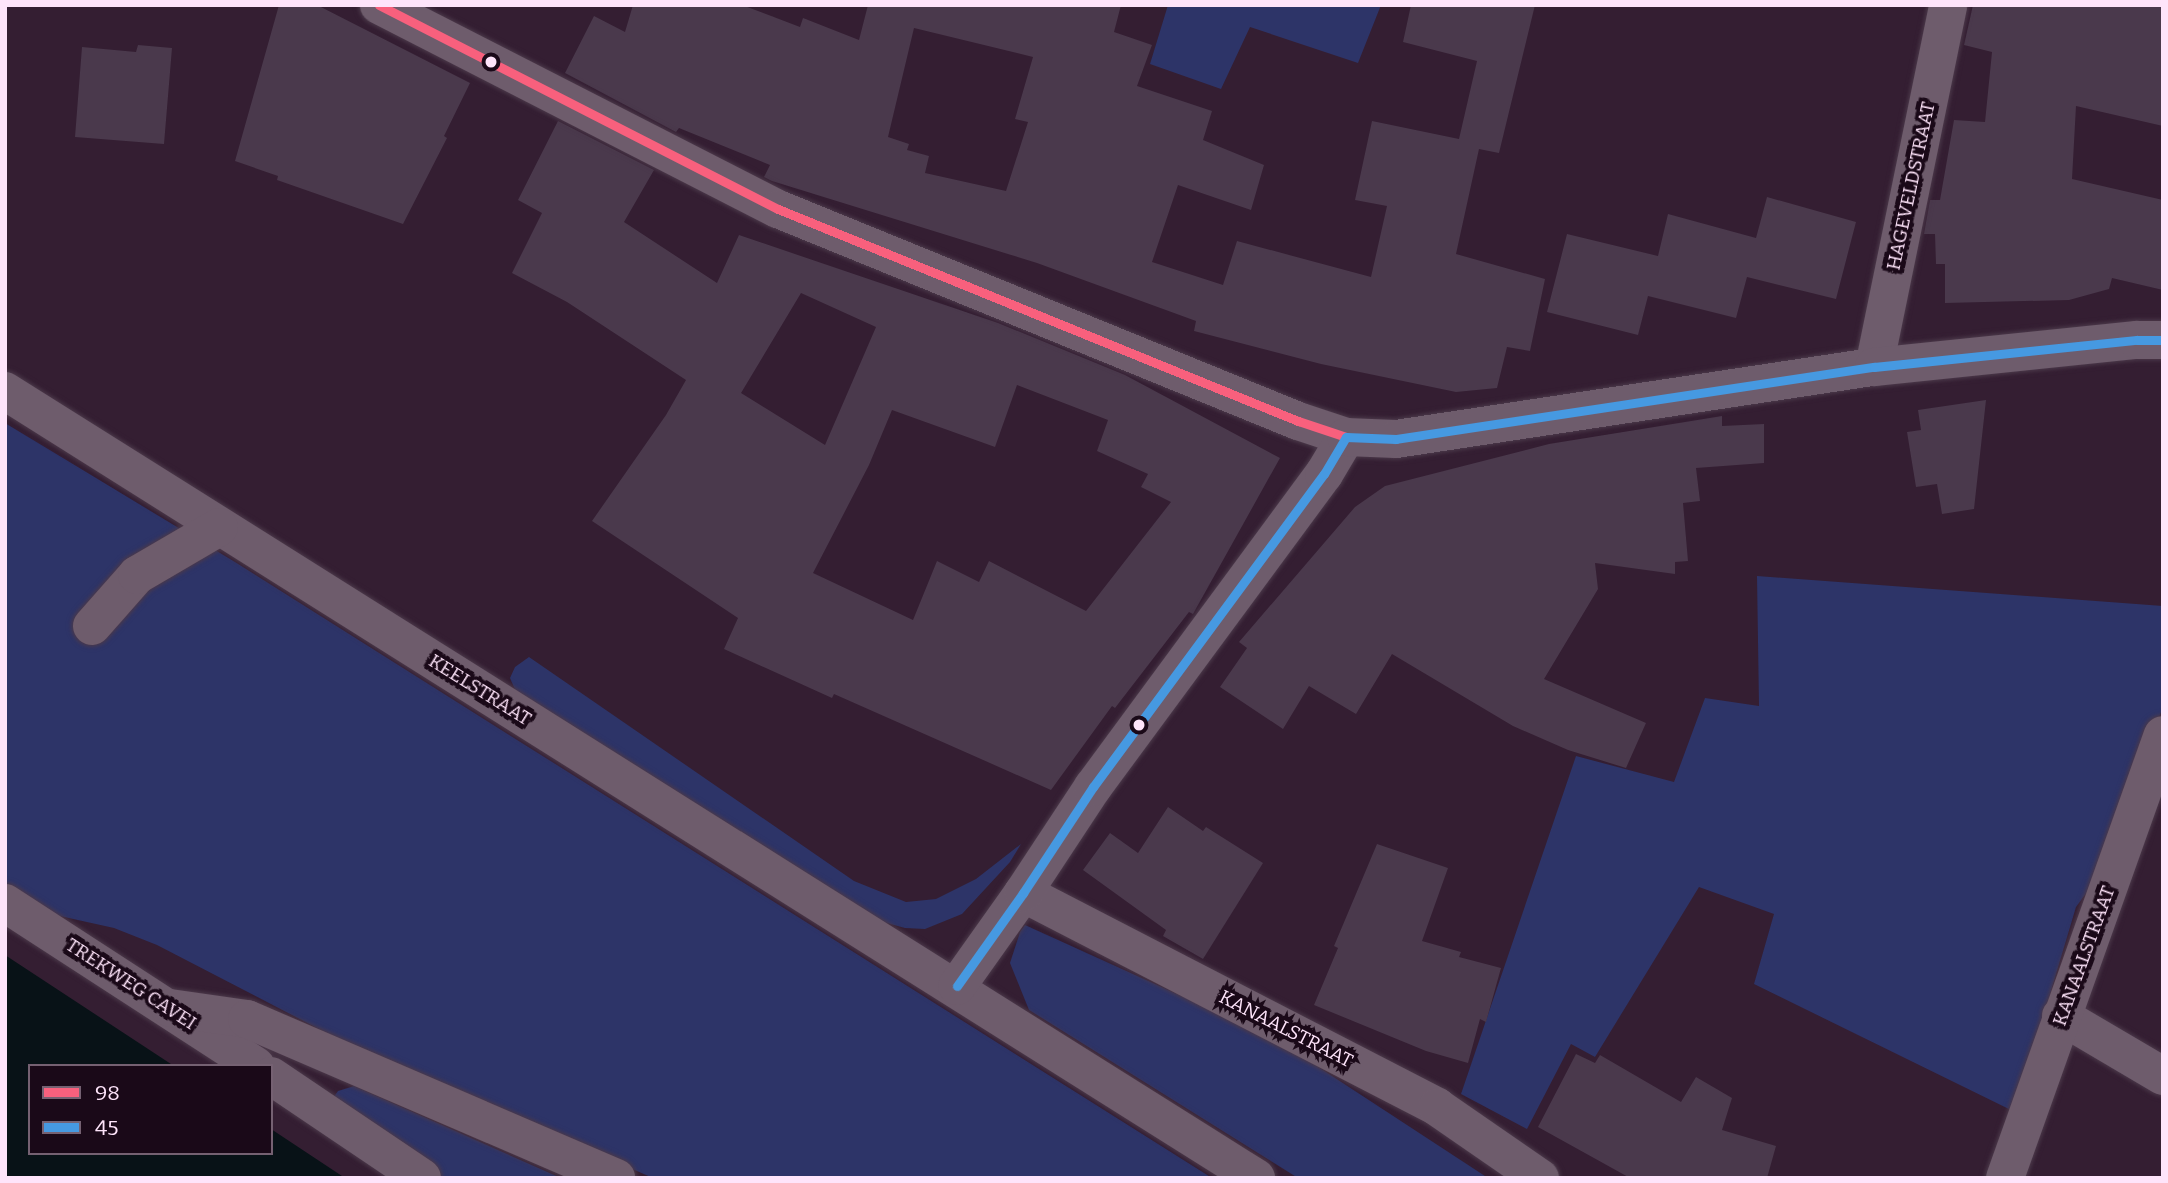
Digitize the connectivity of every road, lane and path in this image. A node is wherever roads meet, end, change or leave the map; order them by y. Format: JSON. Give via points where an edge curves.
{"nodes":[{"id":1,"x":379,"y":5,"type":"edge"},
{"id":2,"x":1948,"y":5,"type":"edge"},
{"id":3,"x":2163,"y":340,"type":"edge"},
{"id":4,"x":1874,"y":367,"type":"junction"},
{"id":5,"x":5,"y":390,"type":"edge"},
{"id":6,"x":1346,"y":437,"type":"junction"},
{"id":7,"x":219,"y":527,"type":"junction"},
{"id":8,"x":92,"y":626,"type":"dead end"},
{"id":9,"x":2163,"y":735,"type":"edge"},
{"id":10,"x":2154,"y":787,"type":"edge"},
{"id":11,"x":1023,"y":893,"type":"junction"},
{"id":12,"x":5,"y":903,"type":"edge"},
{"id":13,"x":957,"y":986,"type":"junction"},
{"id":14,"x":170,"y":1008,"type":"junction"},
{"id":15,"x":2061,"y":1016,"type":"junction"},
{"id":16,"x":253,"y":1064,"type":"edge"},
{"id":17,"x":2163,"y":1076,"type":"edge"},
{"id":18,"x":273,"y":1077,"type":"edge"},
{"id":19,"x":422,"y":1178,"type":"edge"},
{"id":20,"x":616,"y":1178,"type":"edge"},
{"id":21,"x":1256,"y":1178,"type":"edge"},
{"id":22,"x":1540,"y":1178,"type":"edge"},
{"id":23,"x":2005,"y":1178,"type":"edge"}],
"edges":[{"from":1,"to":6,"type":"street","via":[[778,209]]},
{"from":2,"to":4,"type":"street","name":"HAGEVELDSTRAAT"},
{"from":3,"to":4,"type":"street"},
{"from":4,"to":6,"type":"street","via":[[1396,439]]},
{"from":5,"to":7,"type":"street","name":"KEELSTRAAT"},
{"from":6,"to":11,"type":"street","via":[[1324,474],[1093,787]]},
{"from":7,"to":8,"type":"street","via":[[136,575]]},
{"from":7,"to":13,"type":"street","name":"KEELSTRAAT"},
{"from":9,"to":10,"type":"street","name":"KANAALSTRAAT"},
{"from":10,"to":15,"type":"street","name":"KANAALSTRAAT"},
{"from":11,"to":13,"type":"street"},
{"from":11,"to":22,"type":"street","name":"KANAALSTRAAT","via":[[1437,1107]]},
{"from":12,"to":14,"type":"street","name":"TREKWEG CAVEI"},
{"from":13,"to":21,"type":"street"},
{"from":14,"to":16,"type":"street","name":"TREKWEG CAVEI"},
{"from":14,"to":20,"type":"street","via":[[247,1018]]},
{"from":15,"to":17,"type":"street"},
{"from":15,"to":23,"type":"street","name":"KANAALSTRAAT"},
{"from":18,"to":19,"type":"street"}]}
